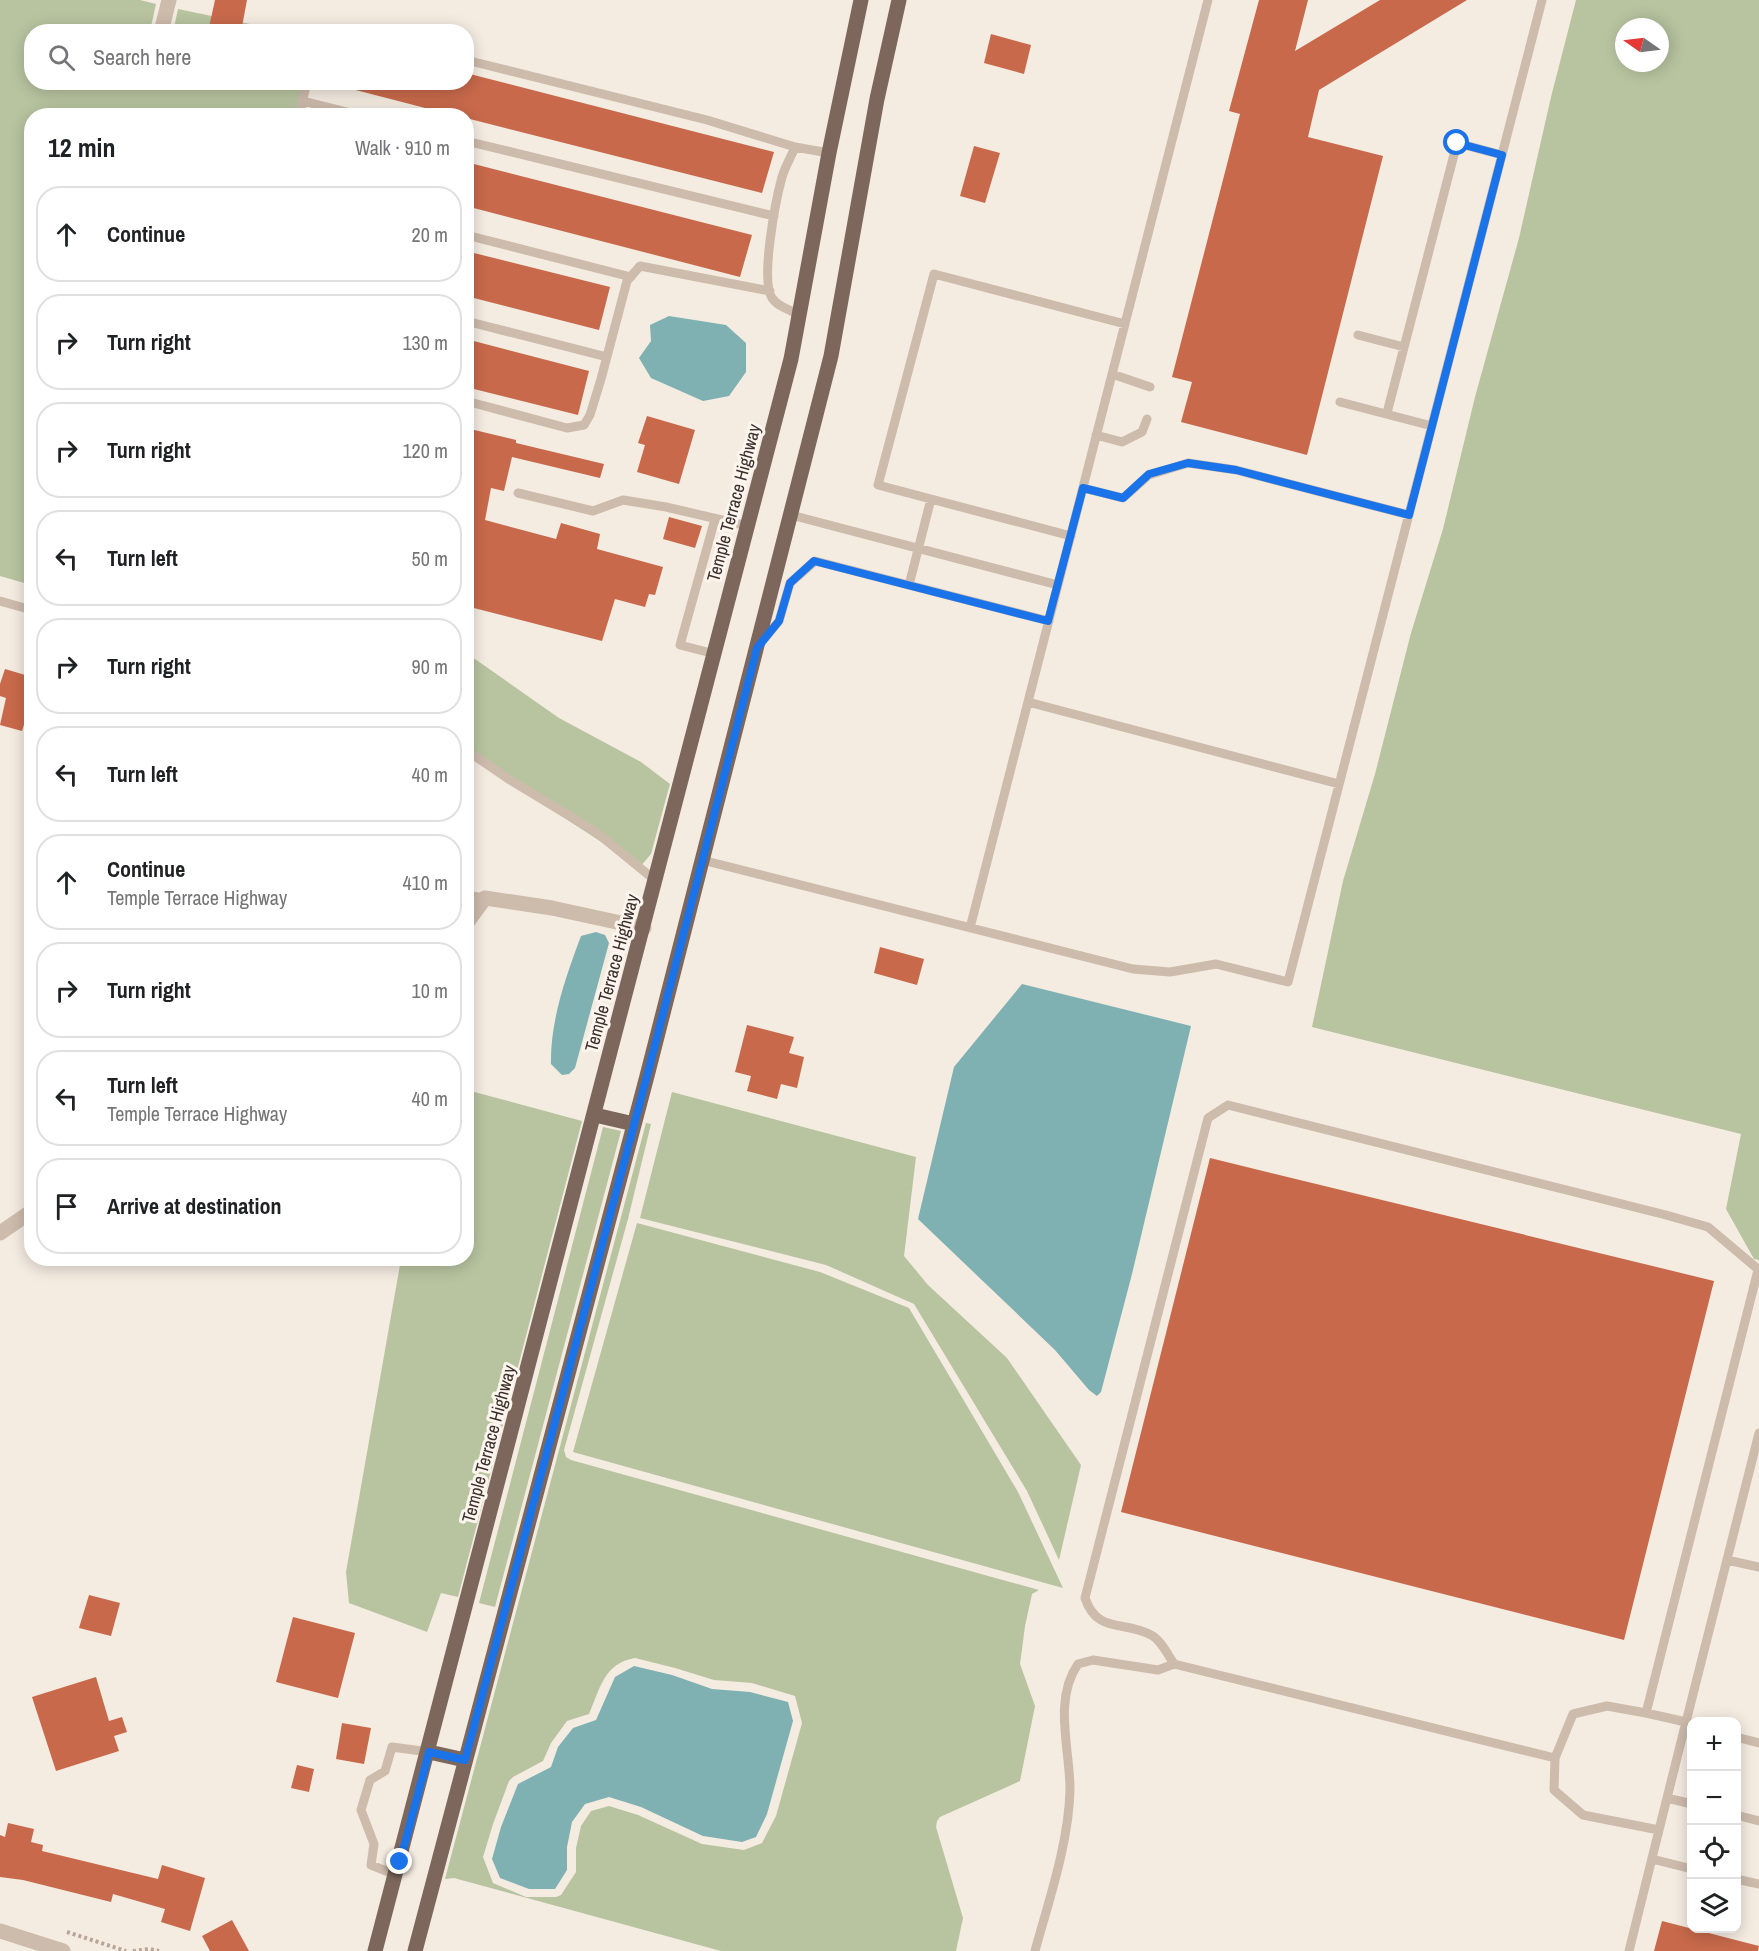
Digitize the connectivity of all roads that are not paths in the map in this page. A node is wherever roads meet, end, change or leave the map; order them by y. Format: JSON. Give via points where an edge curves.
{"nodes":[{"id":1,"x":169,"y":0,"type":"edge"},
{"id":2,"x":861,"y":0,"type":"edge"},
{"id":3,"x":899,"y":0,"type":"edge"},
{"id":4,"x":1208,"y":0,"type":"edge"},
{"id":5,"x":1542,"y":0,"type":"edge"},
{"id":6,"x":164,"y":24,"type":"edge"},
{"id":7,"x":474,"y":62,"type":"edge"},
{"id":8,"x":305,"y":90,"type":"edge"},
{"id":9,"x":303,"y":101,"type":"junction"},
{"id":10,"x":301,"y":108,"type":"edge"},
{"id":11,"x":331,"y":108,"type":"edge"},
{"id":12,"x":474,"y":143,"type":"edge"},
{"id":13,"x":795,"y":147,"type":"junction"},
{"id":14,"x":829,"y":153,"type":"junction"},
{"id":15,"x":1502,"y":155,"type":"junction"},
{"id":16,"x":774,"y":216,"type":"junction"},
{"id":17,"x":474,"y":238,"type":"edge"},
{"id":18,"x":631,"y":277,"type":"junction"},
{"id":19,"x":770,"y":291,"type":"junction"},
{"id":20,"x":800,"y":315,"type":"junction"},
{"id":21,"x":474,"y":323,"type":"edge"},
{"id":22,"x":1125,"y":324,"type":"junction"},
{"id":23,"x":1358,"y":335,"type":"dead end"},
{"id":24,"x":1404,"y":347,"type":"junction"},
{"id":25,"x":607,"y":357,"type":"junction"},
{"id":26,"x":1112,"y":374,"type":"junction"},
{"id":27,"x":1150,"y":387,"type":"dead end"},
{"id":28,"x":1340,"y":402,"type":"dead end"},
{"id":29,"x":474,"y":403,"type":"edge"},
{"id":30,"x":1387,"y":413,"type":"junction"},
{"id":31,"x":1147,"y":419,"type":"dead end"},
{"id":32,"x":1432,"y":426,"type":"junction"},
{"id":33,"x":1096,"y":435,"type":"junction"},
{"id":34,"x":1083,"y":488,"type":"junction"},
{"id":35,"x":519,"y":493,"type":"dead end"},
{"id":36,"x":932,"y":499,"type":"junction"},
{"id":37,"x":791,"y":514,"type":"junction"},
{"id":38,"x":1409,"y":515,"type":"junction"},
{"id":39,"x":715,"y":519,"type":"junction"},
{"id":40,"x":748,"y":526,"type":"junction"},
{"id":41,"x":1071,"y":536,"type":"junction"},
{"id":42,"x":920,"y":549,"type":"junction"},
{"id":43,"x":909,"y":585,"type":"junction"},
{"id":44,"x":1058,"y":585,"type":"junction"},
{"id":45,"x":0,"y":601,"type":"edge"},
{"id":46,"x":24,"y":608,"type":"edge"},
{"id":47,"x":1048,"y":621,"type":"junction"},
{"id":48,"x":757,"y":648,"type":"junction"},
{"id":49,"x":715,"y":654,"type":"junction"},
{"id":50,"x":1028,"y":702,"type":"junction"},
{"id":51,"x":474,"y":755,"type":"edge"},
{"id":52,"x":1339,"y":784,"type":"junction"},
{"id":53,"x":702,"y":860,"type":"junction"},
{"id":54,"x":656,"y":881,"type":"junction"},
{"id":55,"x":474,"y":896,"type":"edge"},
{"id":56,"x":485,"y":898,"type":"junction"},
{"id":57,"x":474,"y":913,"type":"edge"},
{"id":58,"x":644,"y":928,"type":"junction"},
{"id":59,"x":970,"y":928,"type":"junction"},
{"id":60,"x":595,"y":1115,"type":"junction"},
{"id":61,"x":634,"y":1124,"type":"junction"},
{"id":62,"x":24,"y":1216,"type":"edge"},
{"id":63,"x":0,"y":1233,"type":"edge"},
{"id":64,"x":1759,"y":1270,"type":"edge"},
{"id":65,"x":1759,"y":1433,"type":"edge"},
{"id":66,"x":1727,"y":1560,"type":"junction"},
{"id":67,"x":1759,"y":1567,"type":"edge"},
{"id":68,"x":1174,"y":1664,"type":"junction"},
{"id":69,"x":1646,"y":1713,"type":"junction"},
{"id":70,"x":1690,"y":1717,"type":"edge"},
{"id":71,"x":1687,"y":1723,"type":"edge"},
{"id":72,"x":1687,"y":1730,"type":"edge"},
{"id":73,"x":1741,"y":1738,"type":"edge"},
{"id":74,"x":1759,"y":1743,"type":"edge"},
{"id":75,"x":429,"y":1752,"type":"junction"},
{"id":76,"x":1556,"y":1758,"type":"junction"},
{"id":77,"x":465,"y":1760,"type":"junction"},
{"id":78,"x":1667,"y":1798,"type":"junction"},
{"id":79,"x":1687,"y":1803,"type":"edge"},
{"id":80,"x":1741,"y":1816,"type":"edge"},
{"id":81,"x":1759,"y":1821,"type":"edge"},
{"id":82,"x":1659,"y":1830,"type":"junction"},
{"id":83,"x":1652,"y":1859,"type":"junction"},
{"id":84,"x":1687,"y":1868,"type":"edge"},
{"id":85,"x":396,"y":1875,"type":"junction"},
{"id":86,"x":1741,"y":1880,"type":"edge"},
{"id":87,"x":1759,"y":1884,"type":"edge"},
{"id":88,"x":0,"y":1931,"type":"edge"},
{"id":89,"x":63,"y":1951,"type":"edge"},
{"id":90,"x":375,"y":1951,"type":"edge"},
{"id":91,"x":415,"y":1951,"type":"edge"},
{"id":92,"x":1035,"y":1951,"type":"edge"},
{"id":93,"x":1629,"y":1951,"type":"edge"}],
"edges":[{"from":1,"to":6,"type":"street"},
{"from":2,"to":14,"type":"main road","name":"Temple Terrace Highway"},
{"from":3,"to":37,"type":"main road","via":[[831,356]]},
{"from":4,"to":22,"type":"lane"},
{"from":5,"to":15,"type":"lane"},
{"from":7,"to":13,"type":"lane","via":[[707,120]]},
{"from":8,"to":9,"type":"lane"},
{"from":9,"to":10,"type":"lane"},
{"from":9,"to":11,"type":"lane"},
{"from":12,"to":16,"type":"lane"},
{"from":13,"to":14,"type":"lane"},
{"from":13,"to":16,"type":"lane","via":[[782,176]]},
{"from":14,"to":20,"type":"main road","name":"Temple Terrace Highway"},
{"from":15,"to":24,"type":"lane","via":[[1457,143]]},
{"from":15,"to":32,"type":"lane"},
{"from":16,"to":19,"type":"lane"},
{"from":17,"to":18,"type":"lane"},
{"from":18,"to":19,"type":"lane","via":[[640,266]]},
{"from":18,"to":25,"type":"lane"},
{"from":19,"to":20,"type":"lane","via":[[781,306]]},
{"from":20,"to":40,"type":"main road","name":"Temple Terrace Highway"},
{"from":21,"to":25,"type":"lane"},
{"from":22,"to":26,"type":"lane"},
{"from":22,"to":36,"type":"lane","via":[[934,274],[878,485]]},
{"from":23,"to":24,"type":"lane"},
{"from":24,"to":30,"type":"lane"},
{"from":25,"to":29,"type":"lane","via":[[584,425],[567,428]]},
{"from":26,"to":27,"type":"lane"},
{"from":26,"to":33,"type":"lane"},
{"from":28,"to":30,"type":"lane"},
{"from":30,"to":32,"type":"lane"},
{"from":31,"to":33,"type":"lane","via":[[1142,432],[1122,442]]},
{"from":32,"to":38,"type":"lane"},
{"from":33,"to":34,"type":"lane"},
{"from":34,"to":38,"type":"lane","via":[[1123,498],[1149,474],[1188,463],[1236,470]]},
{"from":34,"to":41,"type":"lane"},
{"from":35,"to":39,"type":"lane","via":[[593,511],[623,500]]},
{"from":36,"to":41,"type":"lane"},
{"from":36,"to":42,"type":"lane"},
{"from":37,"to":42,"type":"lane"},
{"from":37,"to":48,"type":"main road"},
{"from":38,"to":52,"type":"lane"},
{"from":39,"to":40,"type":"lane"},
{"from":39,"to":49,"type":"lane","via":[[680,645]]},
{"from":40,"to":49,"type":"main road","name":"Temple Terrace Highway"},
{"from":41,"to":44,"type":"lane"},
{"from":42,"to":43,"type":"lane"},
{"from":42,"to":44,"type":"lane"},
{"from":43,"to":47,"type":"lane"},
{"from":43,"to":48,"type":"lane","via":[[814,561],[790,583],[779,621]]},
{"from":44,"to":47,"type":"lane"},
{"from":45,"to":46,"type":"lane"},
{"from":47,"to":50,"type":"lane"},
{"from":48,"to":53,"type":"main road"},
{"from":49,"to":54,"type":"main road","name":"Temple Terrace Highway"},
{"from":50,"to":52,"type":"lane"},
{"from":50,"to":59,"type":"lane"},
{"from":51,"to":54,"type":"lane","via":[[596,832]]},
{"from":52,"to":59,"type":"lane","via":[[1288,982],[1216,964],[1170,972],[1133,969]]},
{"from":53,"to":59,"type":"lane"},
{"from":53,"to":61,"type":"main road"},
{"from":54,"to":58,"type":"main road","name":"Temple Terrace Highway"},
{"from":55,"to":56,"type":"lane"},
{"from":56,"to":57,"type":"street"},
{"from":56,"to":58,"type":"street"},
{"from":58,"to":60,"type":"main road","name":"Temple Terrace Highway"},
{"from":60,"to":61,"type":"main road"},
{"from":60,"to":75,"type":"main road","name":"Temple Terrace Highway"},
{"from":61,"to":77,"type":"main road"},
{"from":62,"to":63,"type":"street"},
{"from":64,"to":68,"type":"lane","via":[[1708,1227],[1666,1215],[1228,1105],[1208,1118],[1085,1598],[1090,1611],[1100,1620],[1152,1635]]},
{"from":64,"to":69,"type":"lane"},
{"from":65,"to":66,"type":"lane"},
{"from":66,"to":67,"type":"lane"},
{"from":66,"to":70,"type":"lane"},
{"from":68,"to":76,"type":"lane"},
{"from":68,"to":92,"type":"lane","via":[[1158,1670],[1093,1660],[1078,1664],[1071,1674],[1066,1696],[1070,1789],[1066,1832]]},
{"from":69,"to":71,"type":"lane"},
{"from":69,"to":76,"type":"lane","via":[[1607,1706],[1573,1714]]},
{"from":72,"to":78,"type":"lane"},
{"from":73,"to":74,"type":"lane"},
{"from":75,"to":77,"type":"main road"},
{"from":75,"to":85,"type":"main road","name":"Temple Terrace Highway"},
{"from":75,"to":85,"type":"lane","via":[[392,1747],[385,1771],[370,1780],[361,1810],[374,1844],[371,1865]]},
{"from":76,"to":82,"type":"lane","via":[[1554,1790],[1583,1815]]},
{"from":77,"to":91,"type":"main road"},
{"from":78,"to":79,"type":"lane"},
{"from":78,"to":82,"type":"lane"},
{"from":80,"to":81,"type":"lane"},
{"from":82,"to":83,"type":"lane"},
{"from":83,"to":84,"type":"lane"},
{"from":83,"to":93,"type":"lane"},
{"from":85,"to":90,"type":"main road","name":"Temple Terrace Highway"},
{"from":86,"to":87,"type":"lane"},
{"from":88,"to":89,"type":"street"}]}
